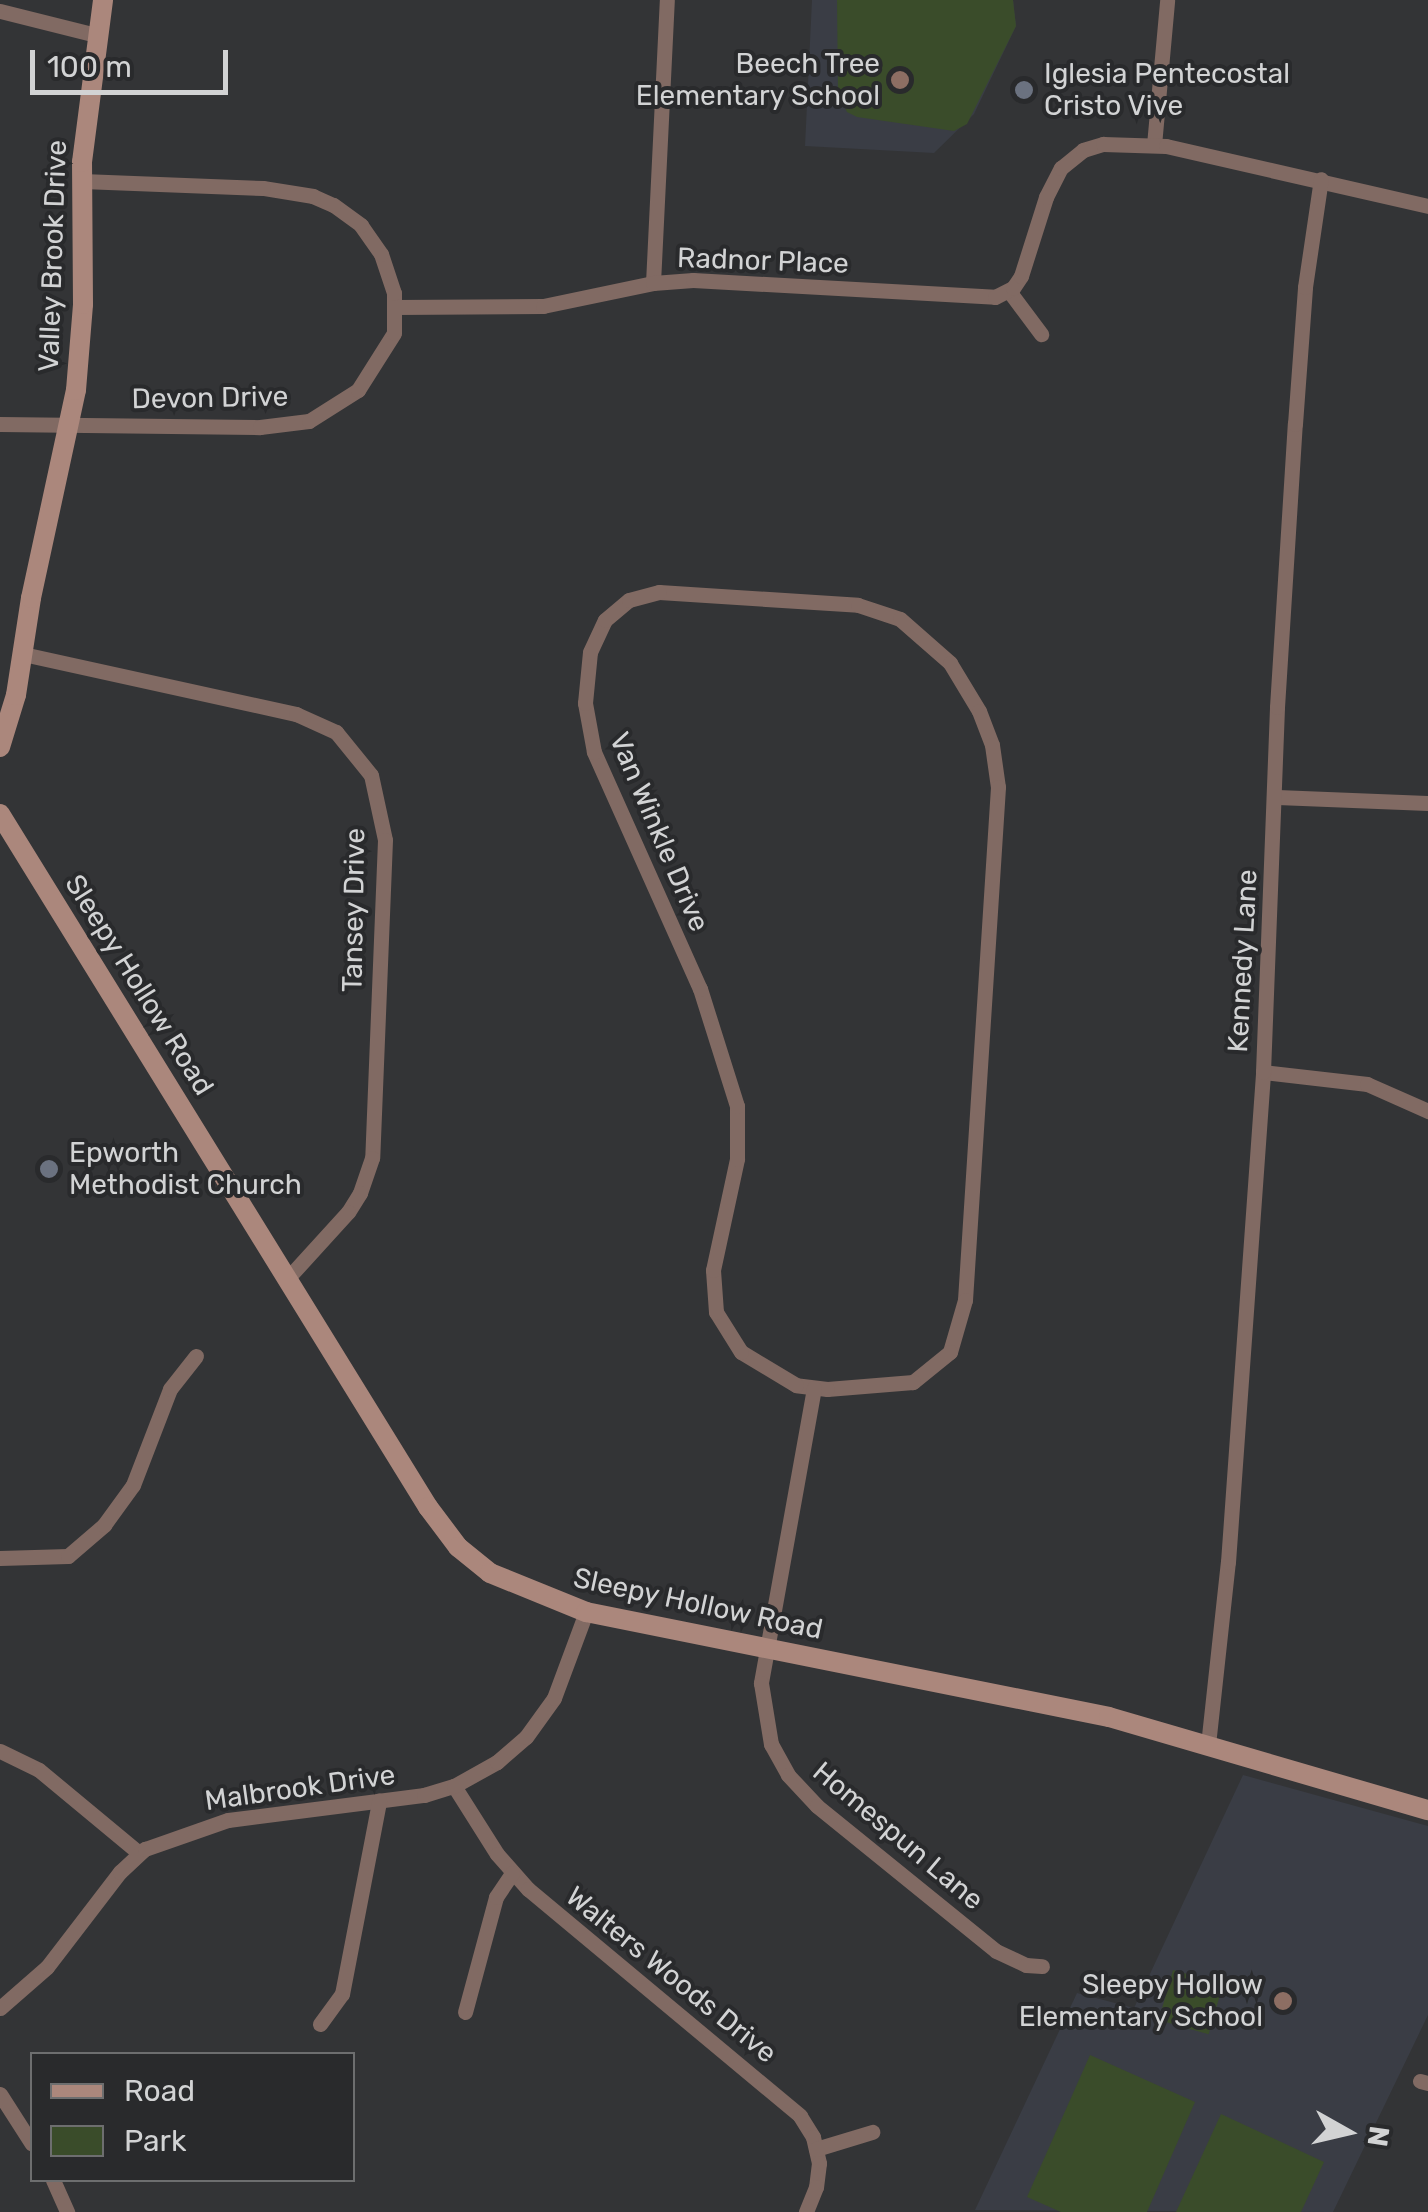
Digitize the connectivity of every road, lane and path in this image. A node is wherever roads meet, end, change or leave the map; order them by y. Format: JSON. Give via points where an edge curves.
{"nodes":[{"id":1,"x":103,"y":0,"type":"edge"},
{"id":2,"x":667,"y":0,"type":"edge"},
{"id":3,"x":1168,"y":1,"type":"edge"},
{"id":4,"x":0,"y":11,"type":"edge"},
{"id":5,"x":96,"y":35,"type":"junction"},
{"id":6,"x":1154,"y":145,"type":"junction"},
{"id":7,"x":1322,"y":179,"type":"junction"},
{"id":8,"x":82,"y":180,"type":"junction"},
{"id":9,"x":1428,"y":206,"type":"edge"},
{"id":10,"x":653,"y":283,"type":"junction"},
{"id":11,"x":1009,"y":291,"type":"junction"},
{"id":12,"x":396,"y":307,"type":"junction"},
{"id":13,"x":1041,"y":334,"type":"dead end"},
{"id":14,"x":0,"y":424,"type":"edge"},
{"id":15,"x":71,"y":425,"type":"junction"},
{"id":16,"x":23,"y":654,"type":"junction"},
{"id":17,"x":0,"y":747,"type":"edge"},
{"id":18,"x":1276,"y":796,"type":"junction"},
{"id":19,"x":1428,"y":803,"type":"edge"},
{"id":20,"x":0,"y":814,"type":"edge"},
{"id":21,"x":1262,"y":1072,"type":"junction"},
{"id":22,"x":1428,"y":1111,"type":"edge"},
{"id":23,"x":288,"y":1278,"type":"junction"},
{"id":24,"x":196,"y":1356,"type":"dead end"},
{"id":25,"x":814,"y":1388,"type":"junction"},
{"id":26,"x":0,"y":1558,"type":"edge"},
{"id":27,"x":586,"y":1612,"type":"junction"},
{"id":28,"x":768,"y":1646,"type":"junction"},
{"id":29,"x":1208,"y":1744,"type":"junction"},
{"id":30,"x":0,"y":1752,"type":"edge"},
{"id":31,"x":454,"y":1786,"type":"junction"},
{"id":32,"x":379,"y":1801,"type":"junction"},
{"id":33,"x":1428,"y":1810,"type":"edge"},
{"id":34,"x":139,"y":1853,"type":"junction"},
{"id":35,"x":512,"y":1873,"type":"junction"},
{"id":36,"x":1042,"y":1966,"type":"dead end"},
{"id":37,"x":0,"y":2008,"type":"edge"},
{"id":38,"x":465,"y":2012,"type":"dead end"},
{"id":39,"x":320,"y":2024,"type":"dead end"},
{"id":40,"x":0,"y":2094,"type":"edge"},
{"id":41,"x":872,"y":2132,"type":"dead end"},
{"id":42,"x":30,"y":2141,"type":"edge"},
{"id":43,"x":816,"y":2150,"type":"junction"},
{"id":44,"x":54,"y":2182,"type":"edge"},
{"id":45,"x":67,"y":2212,"type":"edge"},
{"id":46,"x":806,"y":2212,"type":"edge"}],
"edges":[{"from":1,"to":5,"type":"main road","name":"Valley Brook Drive"},
{"from":2,"to":10,"type":"street"},
{"from":3,"to":6,"type":"street"},
{"from":4,"to":5,"type":"street"},
{"from":5,"to":8,"type":"main road","name":"Valley Brook Drive"},
{"from":6,"to":7,"type":"street"},
{"from":6,"to":11,"type":"street","via":[[1103,144],[1071,158],[1051,185],[1022,276]]},
{"from":7,"to":9,"type":"street"},
{"from":7,"to":18,"type":"street","name":"Kennedy Lane","via":[[1298,385]]},
{"from":8,"to":12,"type":"street","via":[[312,196],[352,217],[374,242]]},
{"from":8,"to":15,"type":"main road","name":"Valley Brook Drive","via":[[82,339]]},
{"from":10,"to":11,"type":"street","name":"Radnor Place","via":[[726,280],[988,298]]},
{"from":10,"to":12,"type":"street","name":"Radnor Place","via":[[543,306]]},
{"from":11,"to":13,"type":"street"},
{"from":12,"to":15,"type":"street","name":"Devon Drive","via":[[394,334],[371,374],[342,403],[308,421],[260,427]]},
{"from":14,"to":15,"type":"street","name":"Devon Drive"},
{"from":15,"to":16,"type":"main road","name":"Valley Brook Drive"},
{"from":16,"to":17,"type":"main road","name":"Valley Brook Drive"},
{"from":16,"to":23,"type":"street","name":"Tansey Drive","via":[[296,714],[336,732],[371,774],[385,840],[372,1158],[348,1212]]},
{"from":18,"to":19,"type":"street"},
{"from":18,"to":21,"type":"street","name":"Kennedy Lane"},
{"from":20,"to":23,"type":"main road","name":"Sleepy Hollow Road"},
{"from":21,"to":22,"type":"street","via":[[1367,1084]]},
{"from":21,"to":29,"type":"street","name":"Kennedy Lane"},
{"from":23,"to":27,"type":"main road","name":"Sleepy Hollow Road","via":[[458,1548],[508,1584]]},
{"from":24,"to":26,"type":"street","via":[[170,1388],[133,1485],[104,1525],[68,1556]]},
{"from":25,"to":25,"type":"street","name":"Van Winkle Drive","via":[[913,1382],[940,1365],[958,1336],[998,787],[992,745],[950,663],[900,619],[824,602],[644,594],[616,608],[597,632],[585,674],[588,730],[700,989],[737,1106],[737,1159],[713,1270],[716,1312],[741,1352],[782,1378]]},
{"from":25,"to":28,"type":"street"},
{"from":27,"to":28,"type":"main road","name":"Sleepy Hollow Road"},
{"from":27,"to":31,"type":"street","name":"Malbrook Drive","via":[[542,1718],[497,1762]]},
{"from":28,"to":29,"type":"main road","name":"Sleepy Hollow Road"},
{"from":28,"to":36,"type":"street","name":"Homespun Lane","via":[[764,1719],[781,1764],[802,1792],[996,1951]]},
{"from":29,"to":33,"type":"main road","name":"Sleepy Hollow Road"},
{"from":30,"to":34,"type":"street","via":[[39,1770]]},
{"from":31,"to":32,"type":"street","name":"Malbrook Drive"},
{"from":31,"to":35,"type":"street","name":"Walters Woods Drive"},
{"from":32,"to":34,"type":"street","name":"Malbrook Drive","via":[[228,1820]]},
{"from":32,"to":39,"type":"street","via":[[342,1994]]},
{"from":34,"to":37,"type":"street","name":"Malbrook Drive","via":[[47,1967]]},
{"from":35,"to":38,"type":"street","via":[[496,1897]]},
{"from":35,"to":43,"type":"street","name":"Walters Woods Drive","via":[[792,2106]]},
{"from":40,"to":42,"type":"street"},
{"from":41,"to":43,"type":"street"},
{"from":43,"to":46,"type":"street","via":[[818,2176]]},
{"from":44,"to":45,"type":"street"}]}
